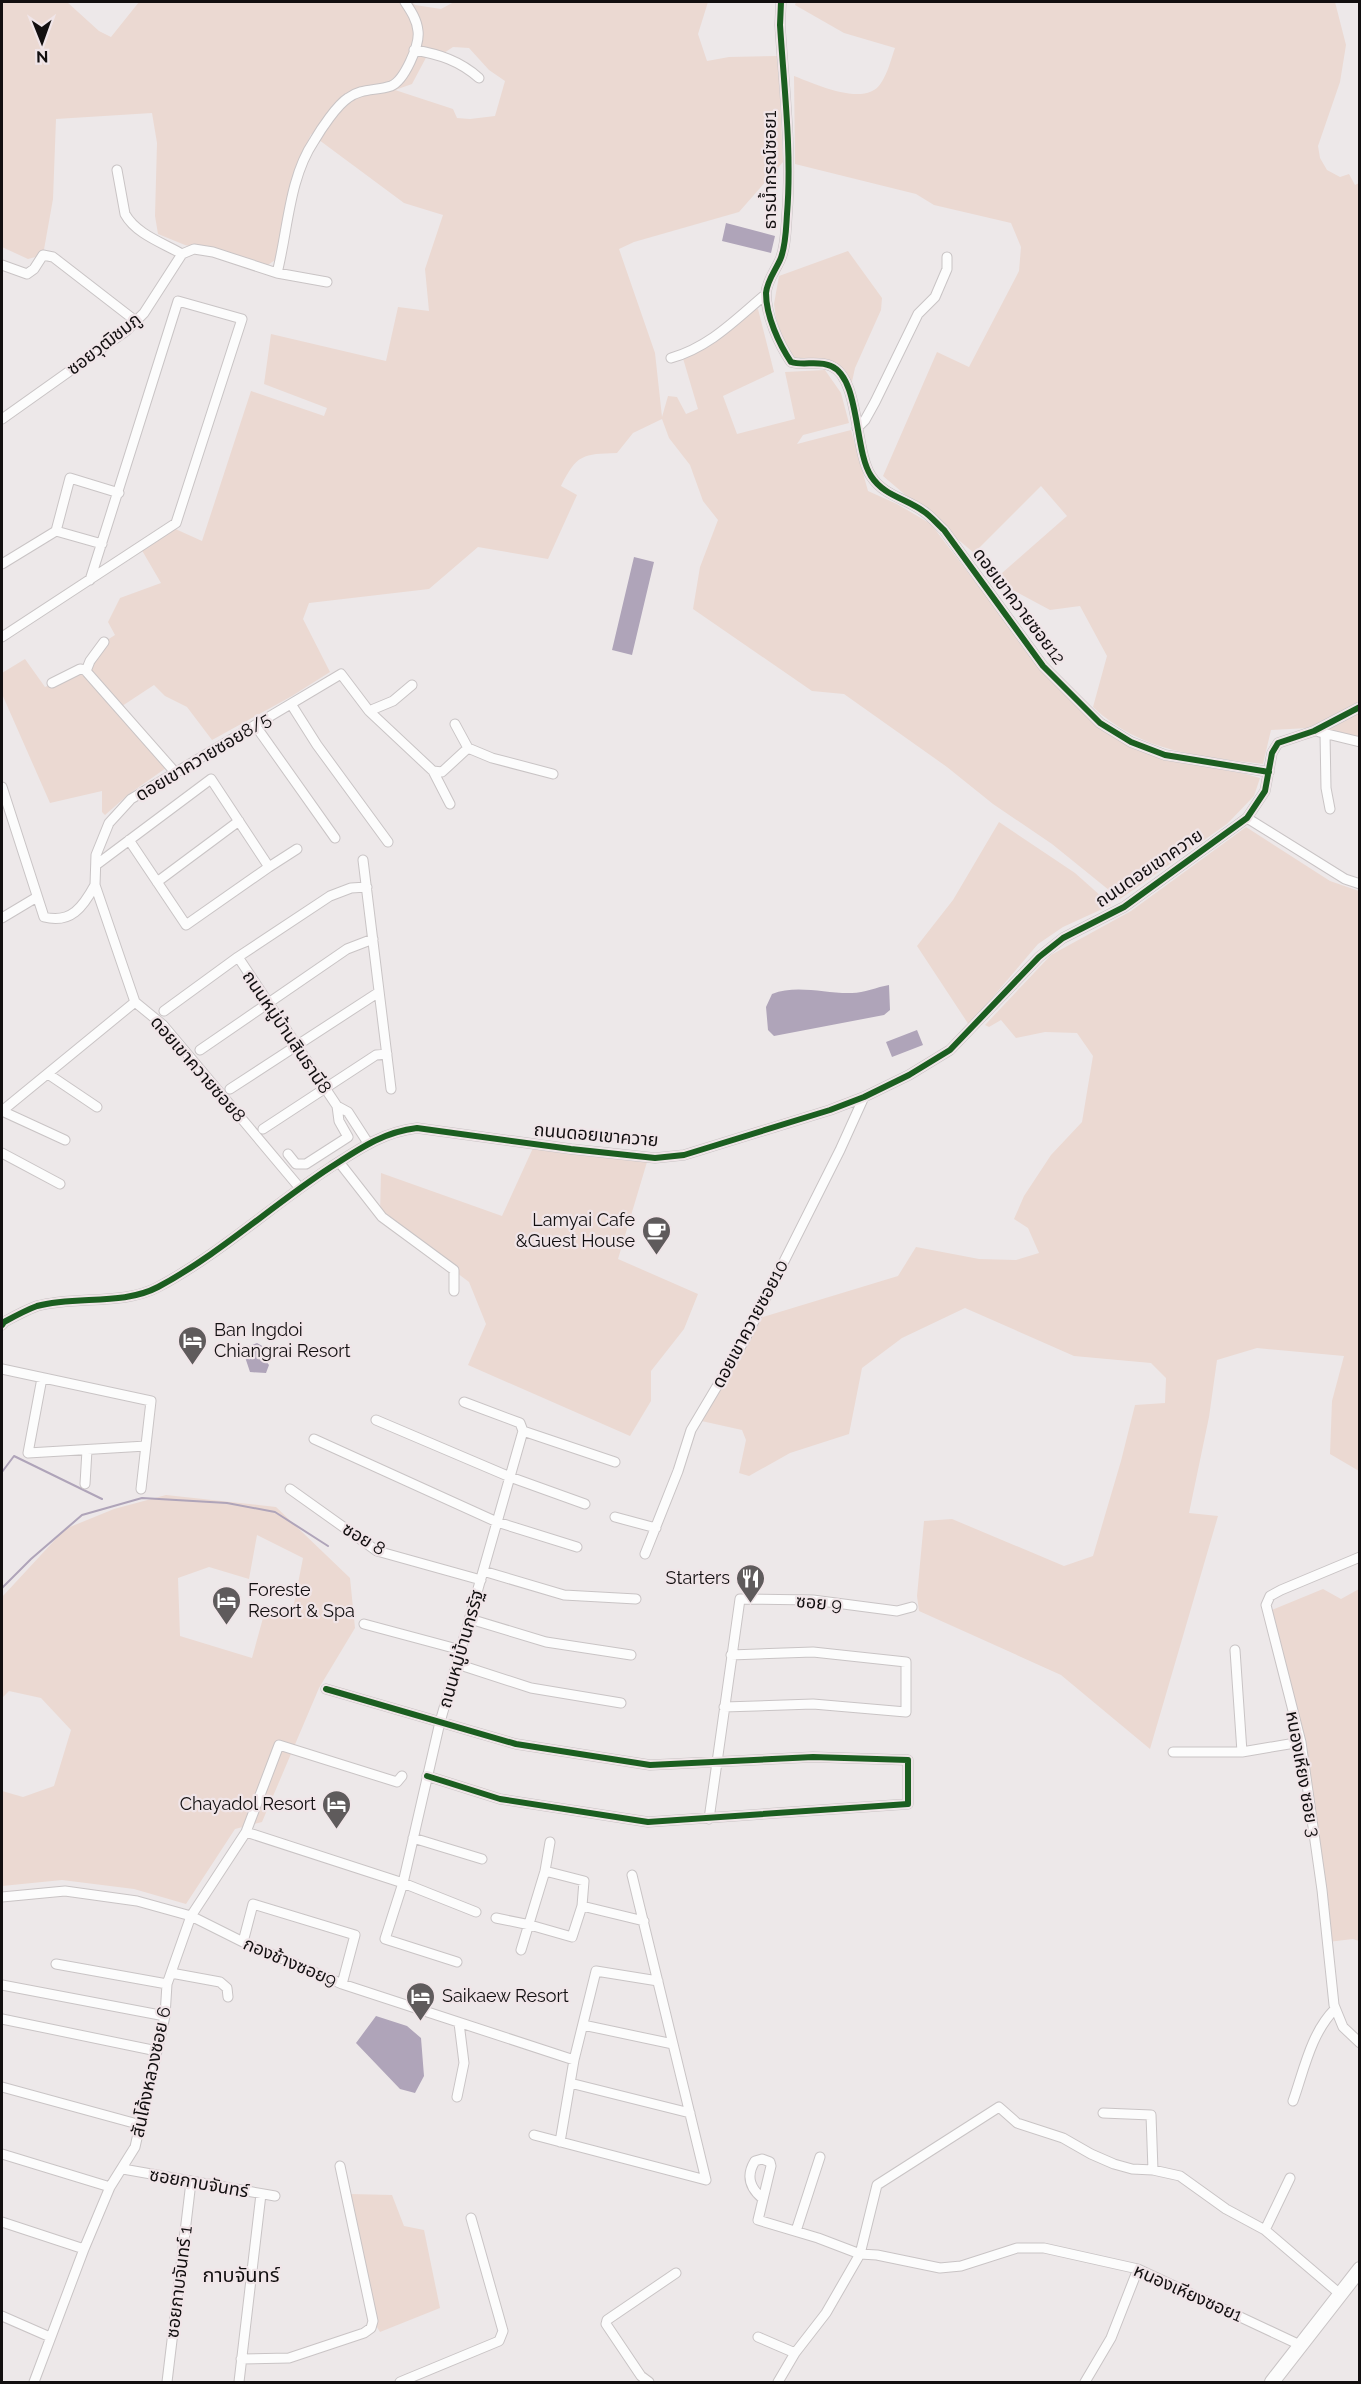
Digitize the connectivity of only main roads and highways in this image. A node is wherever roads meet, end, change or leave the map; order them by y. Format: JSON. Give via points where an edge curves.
{"nodes":[{"id":1,"x":1359,"y":2269,"type":"edge"},
{"id":2,"x":1272,"y":2382,"type":"edge"}],
"edges":[{"from":1,"to":2,"type":"main road"}]}
